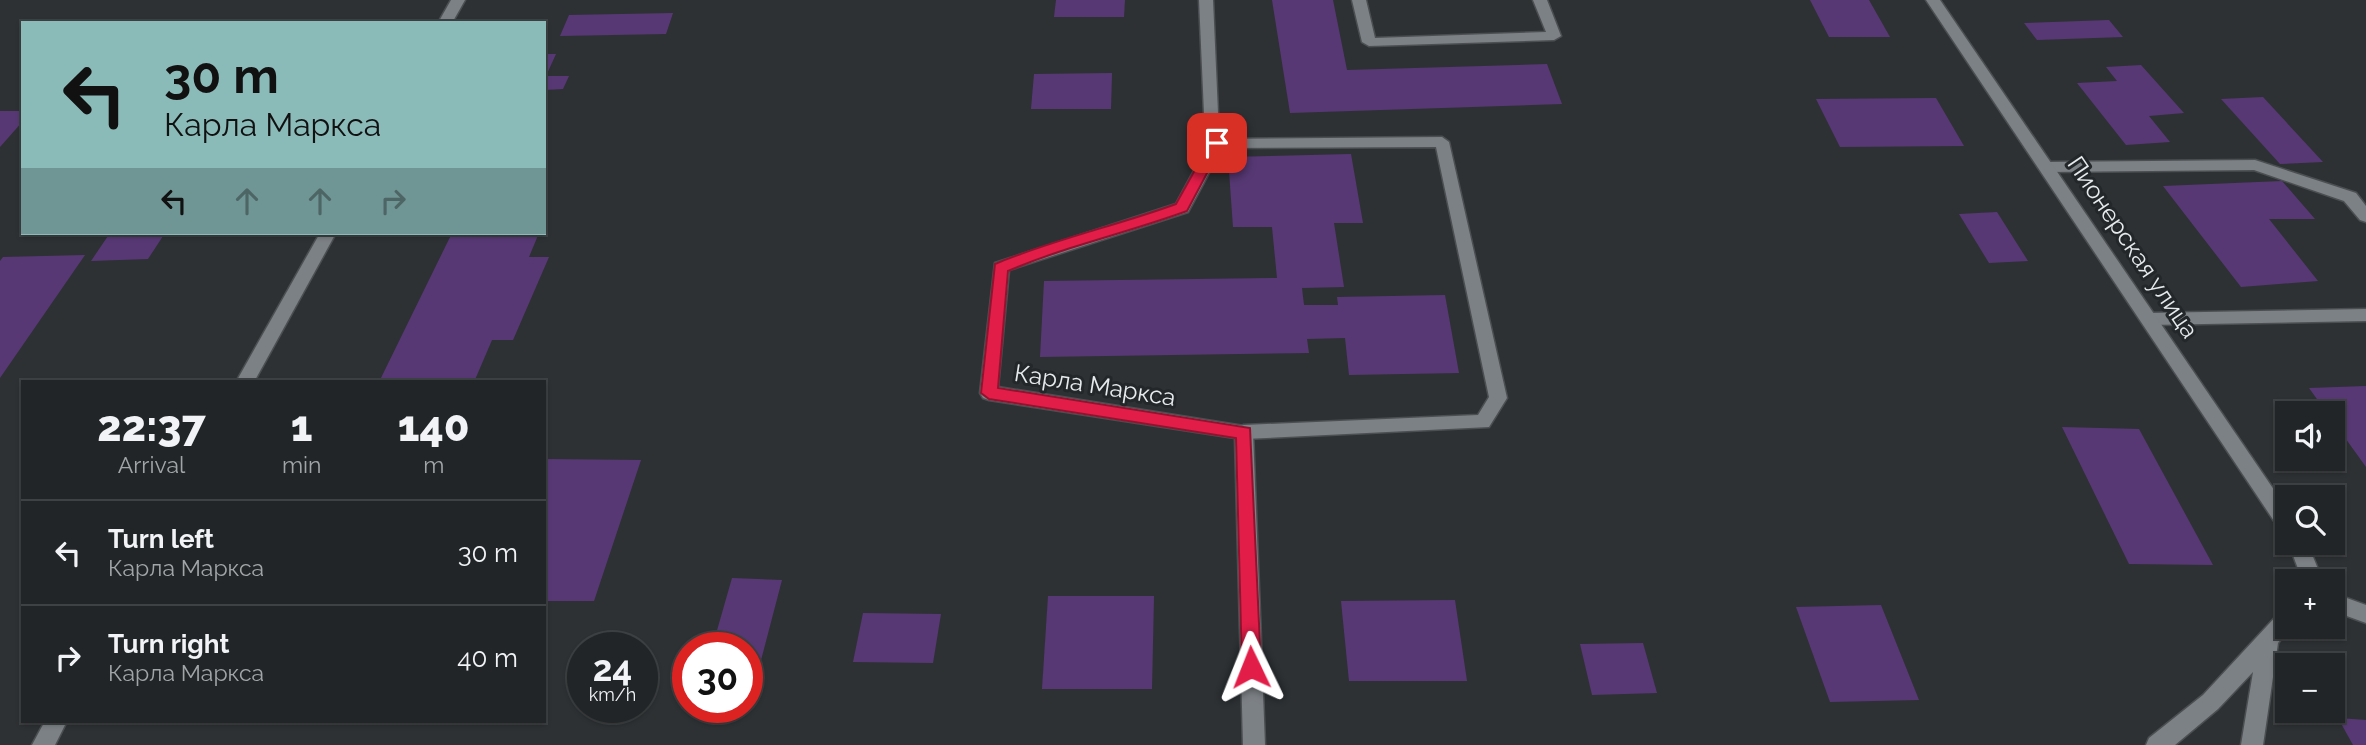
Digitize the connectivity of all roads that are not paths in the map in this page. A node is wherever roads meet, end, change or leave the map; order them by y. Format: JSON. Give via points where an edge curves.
{"nodes":[{"id":1,"x":458,"y":0,"type":"edge"},
{"id":2,"x":1206,"y":0,"type":"edge"},
{"id":3,"x":1359,"y":0,"type":"edge"},
{"id":4,"x":1540,"y":0,"type":"edge"},
{"id":5,"x":1933,"y":0,"type":"edge"},
{"id":6,"x":446,"y":21,"type":"edge"},
{"id":7,"x":1217,"y":143,"type":"junction"},
{"id":8,"x":2046,"y":167,"type":"junction"},
{"id":9,"x":2366,"y":216,"type":"edge"},
{"id":10,"x":327,"y":235,"type":"edge"},
{"id":11,"x":2366,"y":315,"type":"edge"},
{"id":12,"x":2149,"y":319,"type":"junction"},
{"id":13,"x":246,"y":380,"type":"edge"},
{"id":14,"x":1244,"y":432,"type":"junction"},
{"id":15,"x":2275,"y":506,"type":"edge"},
{"id":16,"x":2345,"y":606,"type":"edge"},
{"id":17,"x":2366,"y":614,"type":"edge"},
{"id":18,"x":2275,"y":631,"type":"edge"},
{"id":19,"x":2268,"y":639,"type":"junction"},
{"id":20,"x":55,"y":723,"type":"edge"},
{"id":21,"x":43,"y":745,"type":"edge"},
{"id":22,"x":1254,"y":745,"type":"edge"},
{"id":23,"x":2157,"y":745,"type":"edge"},
{"id":24,"x":2252,"y":745,"type":"edge"}],
"edges":[{"from":1,"to":6,"type":"street"},
{"from":2,"to":7,"type":"street","via":[[1211,113]]},
{"from":3,"to":4,"type":"street","via":[[1368,42],[1553,36]]},
{"from":5,"to":8,"type":"street","name":"Пионерская улица"},
{"from":7,"to":14,"type":"street","name":"Карла Маркса","via":[[1182,208],[1047,248],[1001,268],[989,393]]},
{"from":7,"to":14,"type":"street","via":[[1442,142],[1498,398],[1483,422]]},
{"from":8,"to":9,"type":"street","via":[[2255,165],[2350,197]]},
{"from":8,"to":12,"type":"street","name":"Пионерская улица"},
{"from":10,"to":13,"type":"street"},
{"from":11,"to":12,"type":"street"},
{"from":12,"to":15,"type":"street","name":"Пионерская улица"},
{"from":14,"to":22,"type":"street"},
{"from":16,"to":17,"type":"street"},
{"from":18,"to":19,"type":"street"},
{"from":19,"to":23,"type":"street","via":[[2220,695]]},
{"from":19,"to":24,"type":"street"},
{"from":20,"to":21,"type":"street"}]}
